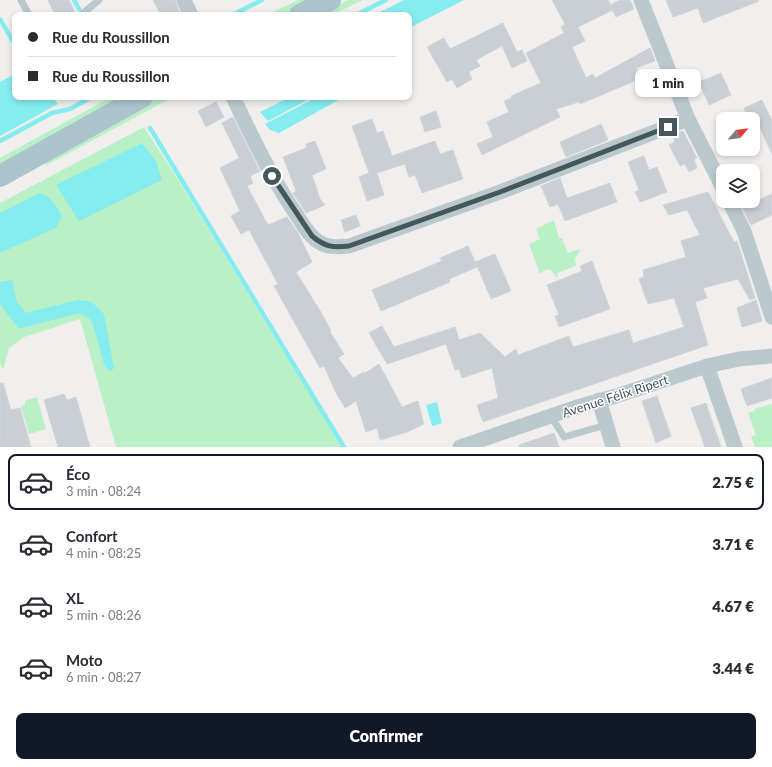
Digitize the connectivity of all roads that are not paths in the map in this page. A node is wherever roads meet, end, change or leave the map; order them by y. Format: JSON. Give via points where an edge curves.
{"nodes":[{"id":1,"x":20,"y":0,"type":"edge"},
{"id":2,"x":99,"y":0,"type":"edge"},
{"id":3,"x":184,"y":0,"type":"edge"},
{"id":4,"x":330,"y":0,"type":"edge"},
{"id":5,"x":641,"y":0,"type":"edge"},
{"id":6,"x":27,"y":12,"type":"edge"},
{"id":7,"x":85,"y":12,"type":"edge"},
{"id":8,"x":190,"y":12,"type":"edge"},
{"id":9,"x":306,"y":12,"type":"edge"},
{"id":10,"x":137,"y":100,"type":"edge"},
{"id":11,"x":234,"y":100,"type":"edge"},
{"id":12,"x":688,"y":119,"type":"junction"},
{"id":13,"x":716,"y":174,"type":"edge"},
{"id":14,"x":0,"y":176,"type":"edge"},
{"id":15,"x":732,"y":208,"type":"edge"},
{"id":16,"x":772,"y":317,"type":"edge"},
{"id":17,"x":772,"y":356,"type":"edge"},
{"id":18,"x":707,"y":366,"type":"junction"},
{"id":19,"x":599,"y":400,"type":"junction"},
{"id":20,"x":551,"y":416,"type":"junction"},
{"id":21,"x":606,"y":425,"type":"junction"},
{"id":22,"x":460,"y":447,"type":"edge"},
{"id":23,"x":613,"y":447,"type":"edge"},
{"id":24,"x":735,"y":447,"type":"edge"}],
"edges":[{"from":1,"to":6,"type":"lane"},
{"from":2,"to":7,"type":"lane"},
{"from":3,"to":8,"type":"street"},
{"from":4,"to":9,"type":"main road"},
{"from":5,"to":12,"type":"street"},
{"from":10,"to":14,"type":"main road"},
{"from":11,"to":12,"type":"street","via":[[272,176],[300,219],[320,243],[338,248],[354,245],[500,192]]},
{"from":12,"to":13,"type":"street"},
{"from":15,"to":16,"type":"street","via":[[744,231]]},
{"from":17,"to":18,"type":"street","name":"Avenue Félix Ripert","via":[[739,359]]},
{"from":18,"to":19,"type":"street","name":"Avenue Félix Ripert"},
{"from":18,"to":24,"type":"street"},
{"from":19,"to":20,"type":"street","name":"Avenue Félix Ripert"},
{"from":19,"to":21,"type":"street"},
{"from":20,"to":21,"type":"lane","via":[[564,437]]},
{"from":20,"to":22,"type":"street","name":"Avenue Félix Ripert"},
{"from":21,"to":23,"type":"street"}]}
